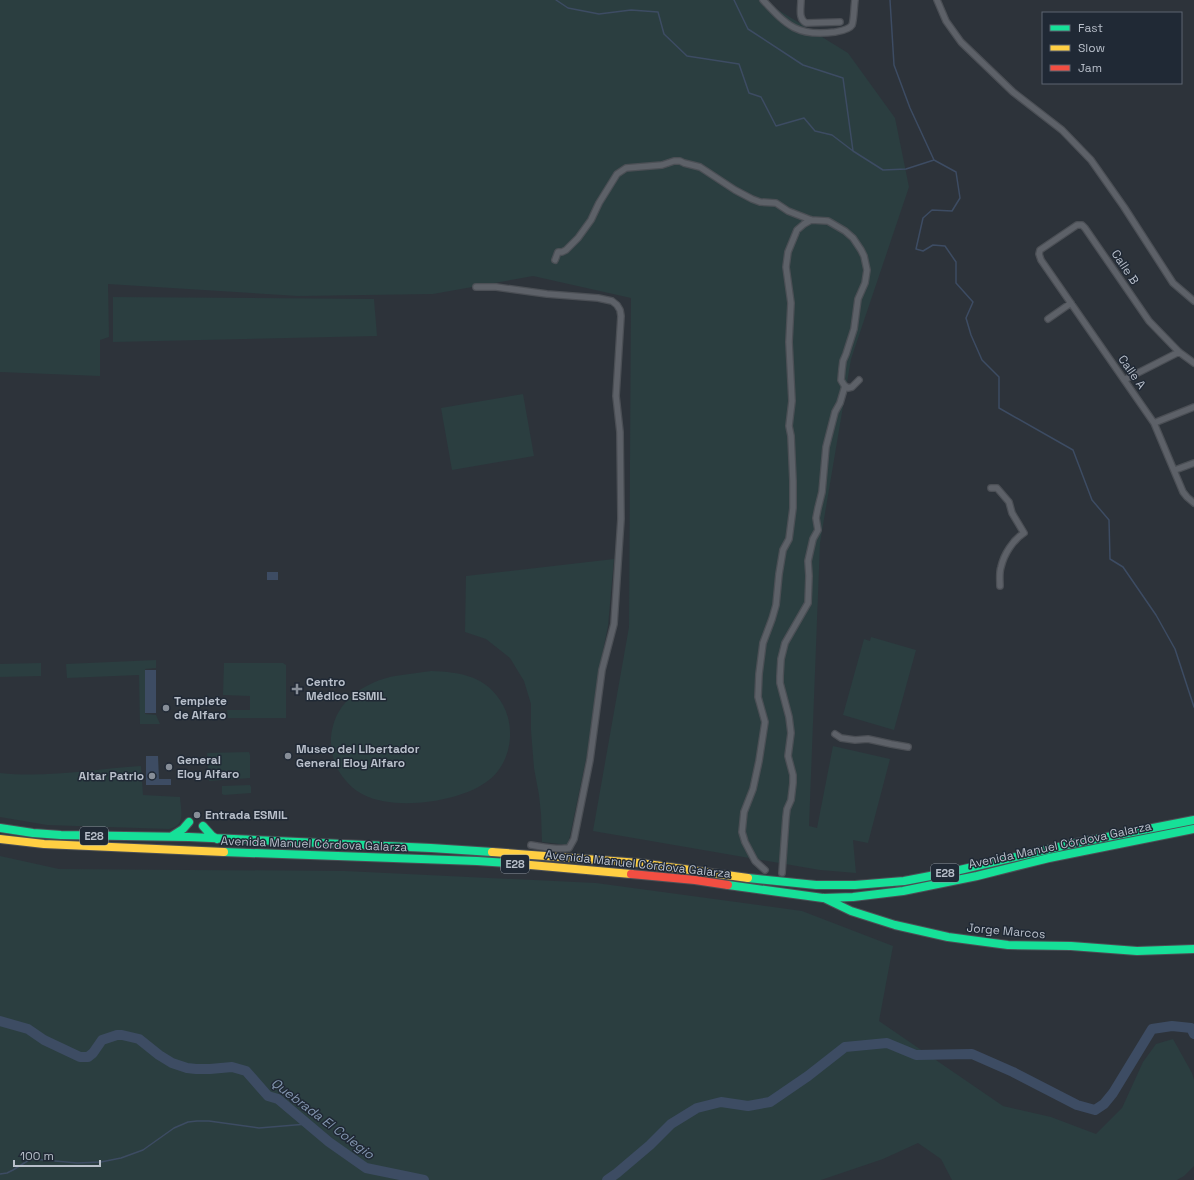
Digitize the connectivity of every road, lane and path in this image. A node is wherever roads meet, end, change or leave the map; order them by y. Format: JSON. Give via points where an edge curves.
{"nodes":[{"id":1,"x":763,"y":0,"type":"edge"},
{"id":2,"x":801,"y":0,"type":"edge"},
{"id":3,"x":855,"y":0,"type":"edge"},
{"id":4,"x":938,"y":0,"type":"edge"},
{"id":5,"x":840,"y":22,"type":"dead end"},
{"id":6,"x":812,"y":220,"type":"junction"},
{"id":7,"x":555,"y":260,"type":"dead end"},
{"id":8,"x":1041,"y":260,"type":"joint"},
{"id":9,"x":476,"y":286,"type":"dead end"},
{"id":10,"x":1194,"y":301,"type":"edge"},
{"id":11,"x":1071,"y":303,"type":"junction"},
{"id":12,"x":1048,"y":318,"type":"dead end"},
{"id":13,"x":1179,"y":352,"type":"junction"},
{"id":14,"x":1194,"y":363,"type":"edge"},
{"id":15,"x":859,"y":380,"type":"dead end"},
{"id":16,"x":1124,"y":380,"type":"junction"},
{"id":17,"x":845,"y":386,"type":"junction"},
{"id":18,"x":1194,"y":407,"type":"edge"},
{"id":19,"x":1154,"y":423,"type":"junction"},
{"id":20,"x":1194,"y":462,"type":"edge"},
{"id":21,"x":1174,"y":470,"type":"junction"},
{"id":22,"x":991,"y":488,"type":"dead end"},
{"id":23,"x":1194,"y":503,"type":"edge"},
{"id":24,"x":1000,"y":586,"type":"dead end"},
{"id":25,"x":835,"y":734,"type":"dead end"},
{"id":26,"x":908,"y":747,"type":"dead end"},
{"id":27,"x":1194,"y":820,"type":"edge"},
{"id":28,"x":189,"y":822,"type":"dead end"},
{"id":29,"x":203,"y":826,"type":"dead end"},
{"id":30,"x":0,"y":828,"type":"edge"},
{"id":31,"x":1194,"y":829,"type":"edge"},
{"id":32,"x":170,"y":837,"type":"junction"},
{"id":33,"x":0,"y":839,"type":"edge"},
{"id":34,"x":217,"y":839,"type":"junction"},
{"id":35,"x":1072,"y":844,"type":"junction"},
{"id":36,"x":531,"y":846,"type":"dead end"},
{"id":37,"x":1074,"y":853,"type":"junction"},
{"id":38,"x":765,"y":870,"type":"dead end"},
{"id":39,"x":782,"y":873,"type":"dead end"},
{"id":40,"x":823,"y":898,"type":"junction"},
{"id":41,"x":1194,"y":950,"type":"edge"}],
"edges":[{"from":1,"to":3,"type":"street","via":[[780,19],[791,26],[810,33],[823,34],[847,29],[852,24]]},
{"from":2,"to":5,"type":"street","via":[[802,21]]},
{"from":4,"to":10,"type":"street","via":[[946,21],[961,42],[1013,92],[1062,130],[1091,160],[1174,283]]},
{"from":6,"to":7,"type":"street","via":[[776,203],[752,199],[700,167],[680,161],[626,168],[617,174],[592,220],[566,250],[558,252]]},
{"from":6,"to":17,"type":"street","via":[[828,221],[845,231],[861,250],[866,264],[865,283],[858,299],[854,329],[843,361],[841,380]]},
{"from":6,"to":38,"type":"street","via":[[797,230],[788,252],[786,267],[791,303],[789,342],[792,401],[789,426],[794,481],[793,508],[789,539],[784,550],[776,589],[776,605],[763,643],[758,697],[765,722],[753,789],[744,812],[742,832],[755,861]]},
{"from":8,"to":11,"type":"street","name":"Calle A"},
{"from":8,"to":13,"type":"street","name":"Calle B","via":[[1040,250],[1077,225],[1082,225],[1148,321]]},
{"from":9,"to":36,"type":"street","via":[[598,298],[612,301],[620,310],[621,316],[616,396],[620,432],[621,519],[614,624],[602,670],[590,760],[574,839],[569,848],[563,849]]},
{"from":11,"to":12,"type":"street"},
{"from":11,"to":16,"type":"street","name":"Calle A"},
{"from":13,"to":14,"type":"street","name":"Calle B"},
{"from":13,"to":16,"type":"street"},
{"from":15,"to":17,"type":"street","via":[[852,387]]},
{"from":16,"to":19,"type":"street","name":"Calle A"},
{"from":17,"to":39,"type":"street","via":[[826,447],[822,492],[816,518],[818,530],[808,561],[808,603],[785,644],[781,659],[780,683],[789,717],[791,733],[788,756],[793,775],[791,800],[786,817]]},
{"from":18,"to":19,"type":"street"},
{"from":19,"to":21,"type":"street","name":"Calle A"},
{"from":20,"to":21,"type":"street"},
{"from":21,"to":23,"type":"street","name":"Calle A","via":[[1183,492]]},
{"from":22,"to":24,"type":"street","via":[[997,488],[1009,502],[1012,513],[1024,533],[1017,537],[1003,560]]},
{"from":25,"to":26,"type":"street","via":[[841,738],[868,739]]},
{"from":27,"to":35,"type":"main road","name":"Avenida Manuel Córdova Galarza","number":"E28"},
{"from":28,"to":32,"type":"main road","via":[[184,829]]},
{"from":29,"to":34,"type":"main road"},
{"from":30,"to":32,"type":"main road","name":"Avenida Manuel Córdova Galarza","number":"E28","via":[[61,835]]},
{"from":31,"to":37,"type":"main road","name":"Avenida Manuel Córdova Galarza","number":"E28"},
{"from":32,"to":34,"type":"main road","name":"Avenida Manuel Córdova Galarza","number":"E28"},
{"from":33,"to":40,"type":"main road","name":"Avenida Manuel Córdova Galarza","number":"E28","via":[[44,844],[529,865],[695,880]]},
{"from":34,"to":35,"type":"main road","name":"Avenida Manuel Córdova Galarza","number":"E28","via":[[431,848],[640,862],[767,880],[855,886],[910,880]]},
{"from":35,"to":37,"type":"main road"},
{"from":37,"to":40,"type":"main road","name":"Avenida Manuel Córdova Galarza","number":"E28","via":[[903,891]]},
{"from":40,"to":41,"type":"main road","name":"Jorge Marcos","via":[[851,911],[894,925],[948,937],[1008,945],[1137,951]]}]}
